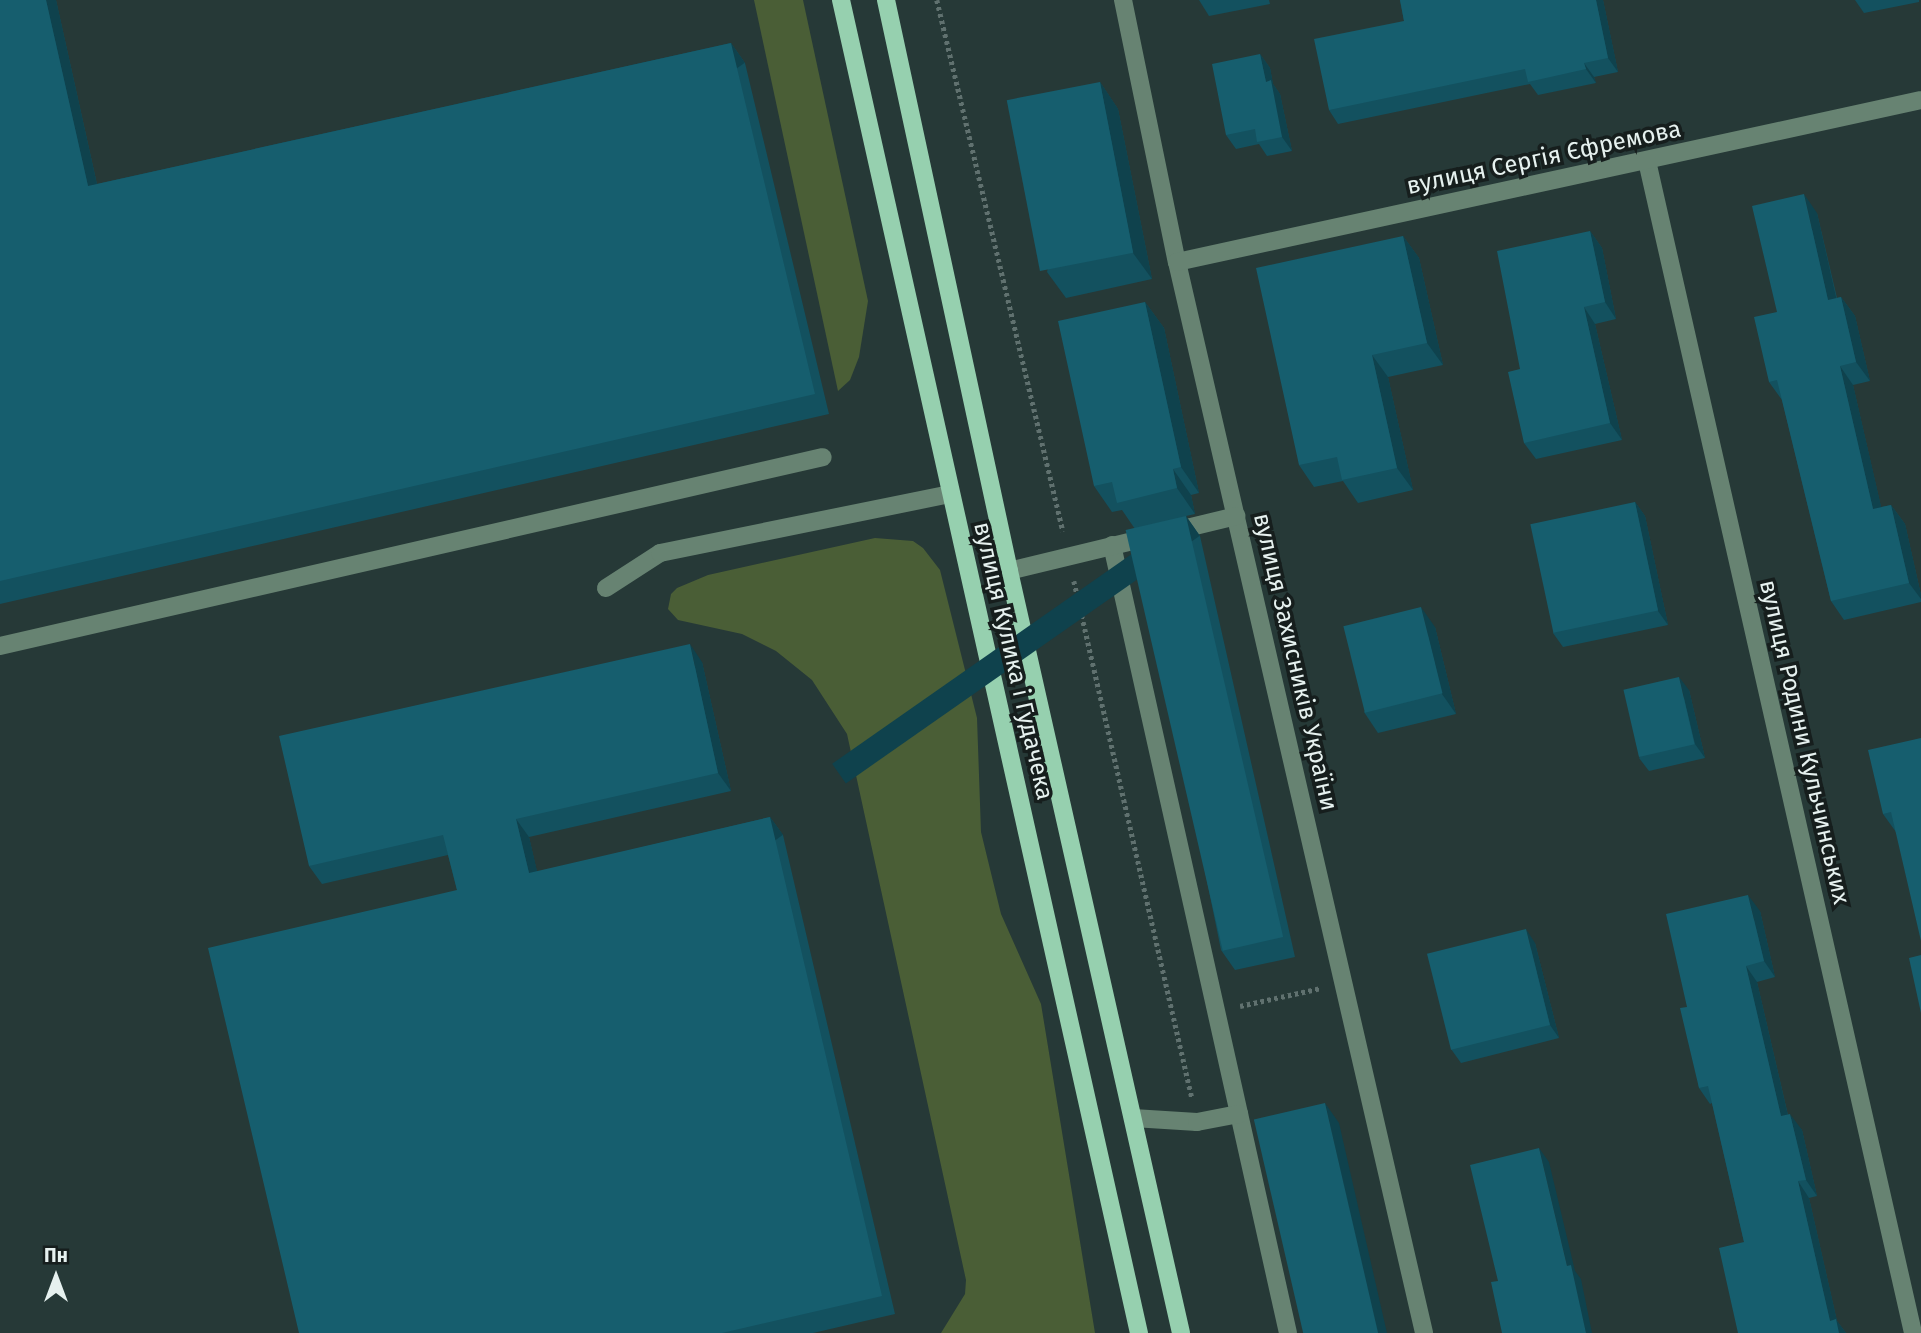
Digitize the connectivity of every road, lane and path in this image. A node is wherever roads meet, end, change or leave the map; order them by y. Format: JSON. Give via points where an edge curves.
{"nodes":[{"id":1,"x":841,"y":0,"type":"edge"},
{"id":2,"x":886,"y":0,"type":"edge"},
{"id":3,"x":1123,"y":0,"type":"edge"},
{"id":4,"x":1921,"y":100,"type":"edge"},
{"id":5,"x":1647,"y":161,"type":"junction"},
{"id":6,"x":1177,"y":262,"type":"junction"},
{"id":7,"x":823,"y":457,"type":"dead end"},
{"id":8,"x":950,"y":494,"type":"junction"},
{"id":9,"x":1236,"y":516,"type":"junction"},
{"id":10,"x":1112,"y":545,"type":"junction"},
{"id":11,"x":1009,"y":571,"type":"junction"},
{"id":12,"x":606,"y":588,"type":"dead end"},
{"id":13,"x":0,"y":646,"type":"edge"},
{"id":14,"x":1344,"y":983,"type":"junction"},
{"id":15,"x":1216,"y":1011,"type":"junction"},
{"id":16,"x":1239,"y":1114,"type":"junction"},
{"id":17,"x":1133,"y":1118,"type":"junction"},
{"id":18,"x":1139,"y":1333,"type":"edge"},
{"id":19,"x":1181,"y":1333,"type":"edge"},
{"id":20,"x":1289,"y":1333,"type":"edge"},
{"id":21,"x":1424,"y":1333,"type":"edge"},
{"id":22,"x":1913,"y":1333,"type":"edge"}],
"edges":[{"from":1,"to":8,"type":"main road","name":"вулиця Кулика і Гудачека"},
{"from":2,"to":11,"type":"main road","name":"вулиця Кулика і Гудачека"},
{"from":3,"to":6,"type":"street","name":"вулиця Захисників України"},
{"from":4,"to":5,"type":"street","name":"вулиця Сергія Єфремова"},
{"from":5,"to":6,"type":"street","name":"вулиця Сергія Єфремова"},
{"from":5,"to":22,"type":"street","name":"вулиця Родини Кульчинських"},
{"from":6,"to":9,"type":"street","name":"вулиця Захисників України"},
{"from":7,"to":13,"type":"street"},
{"from":8,"to":12,"type":"street","via":[[660,553]]},
{"from":8,"to":18,"type":"main road","name":"вулиця Кулика і Гудачека"},
{"from":9,"to":10,"type":"street"},
{"from":9,"to":14,"type":"street","name":"вулиця Захисників України"},
{"from":10,"to":11,"type":"street"},
{"from":10,"to":15,"type":"street"},
{"from":11,"to":17,"type":"main road","name":"вулиця Кулика і Гудачека"},
{"from":14,"to":15,"type":"path"},
{"from":14,"to":21,"type":"street","name":"вулиця Захисників України"},
{"from":15,"to":16,"type":"street"},
{"from":16,"to":17,"type":"street","via":[[1197,1122]]},
{"from":16,"to":20,"type":"street"},
{"from":17,"to":19,"type":"main road","name":"вулиця Кулика і Гудачека"}]}
